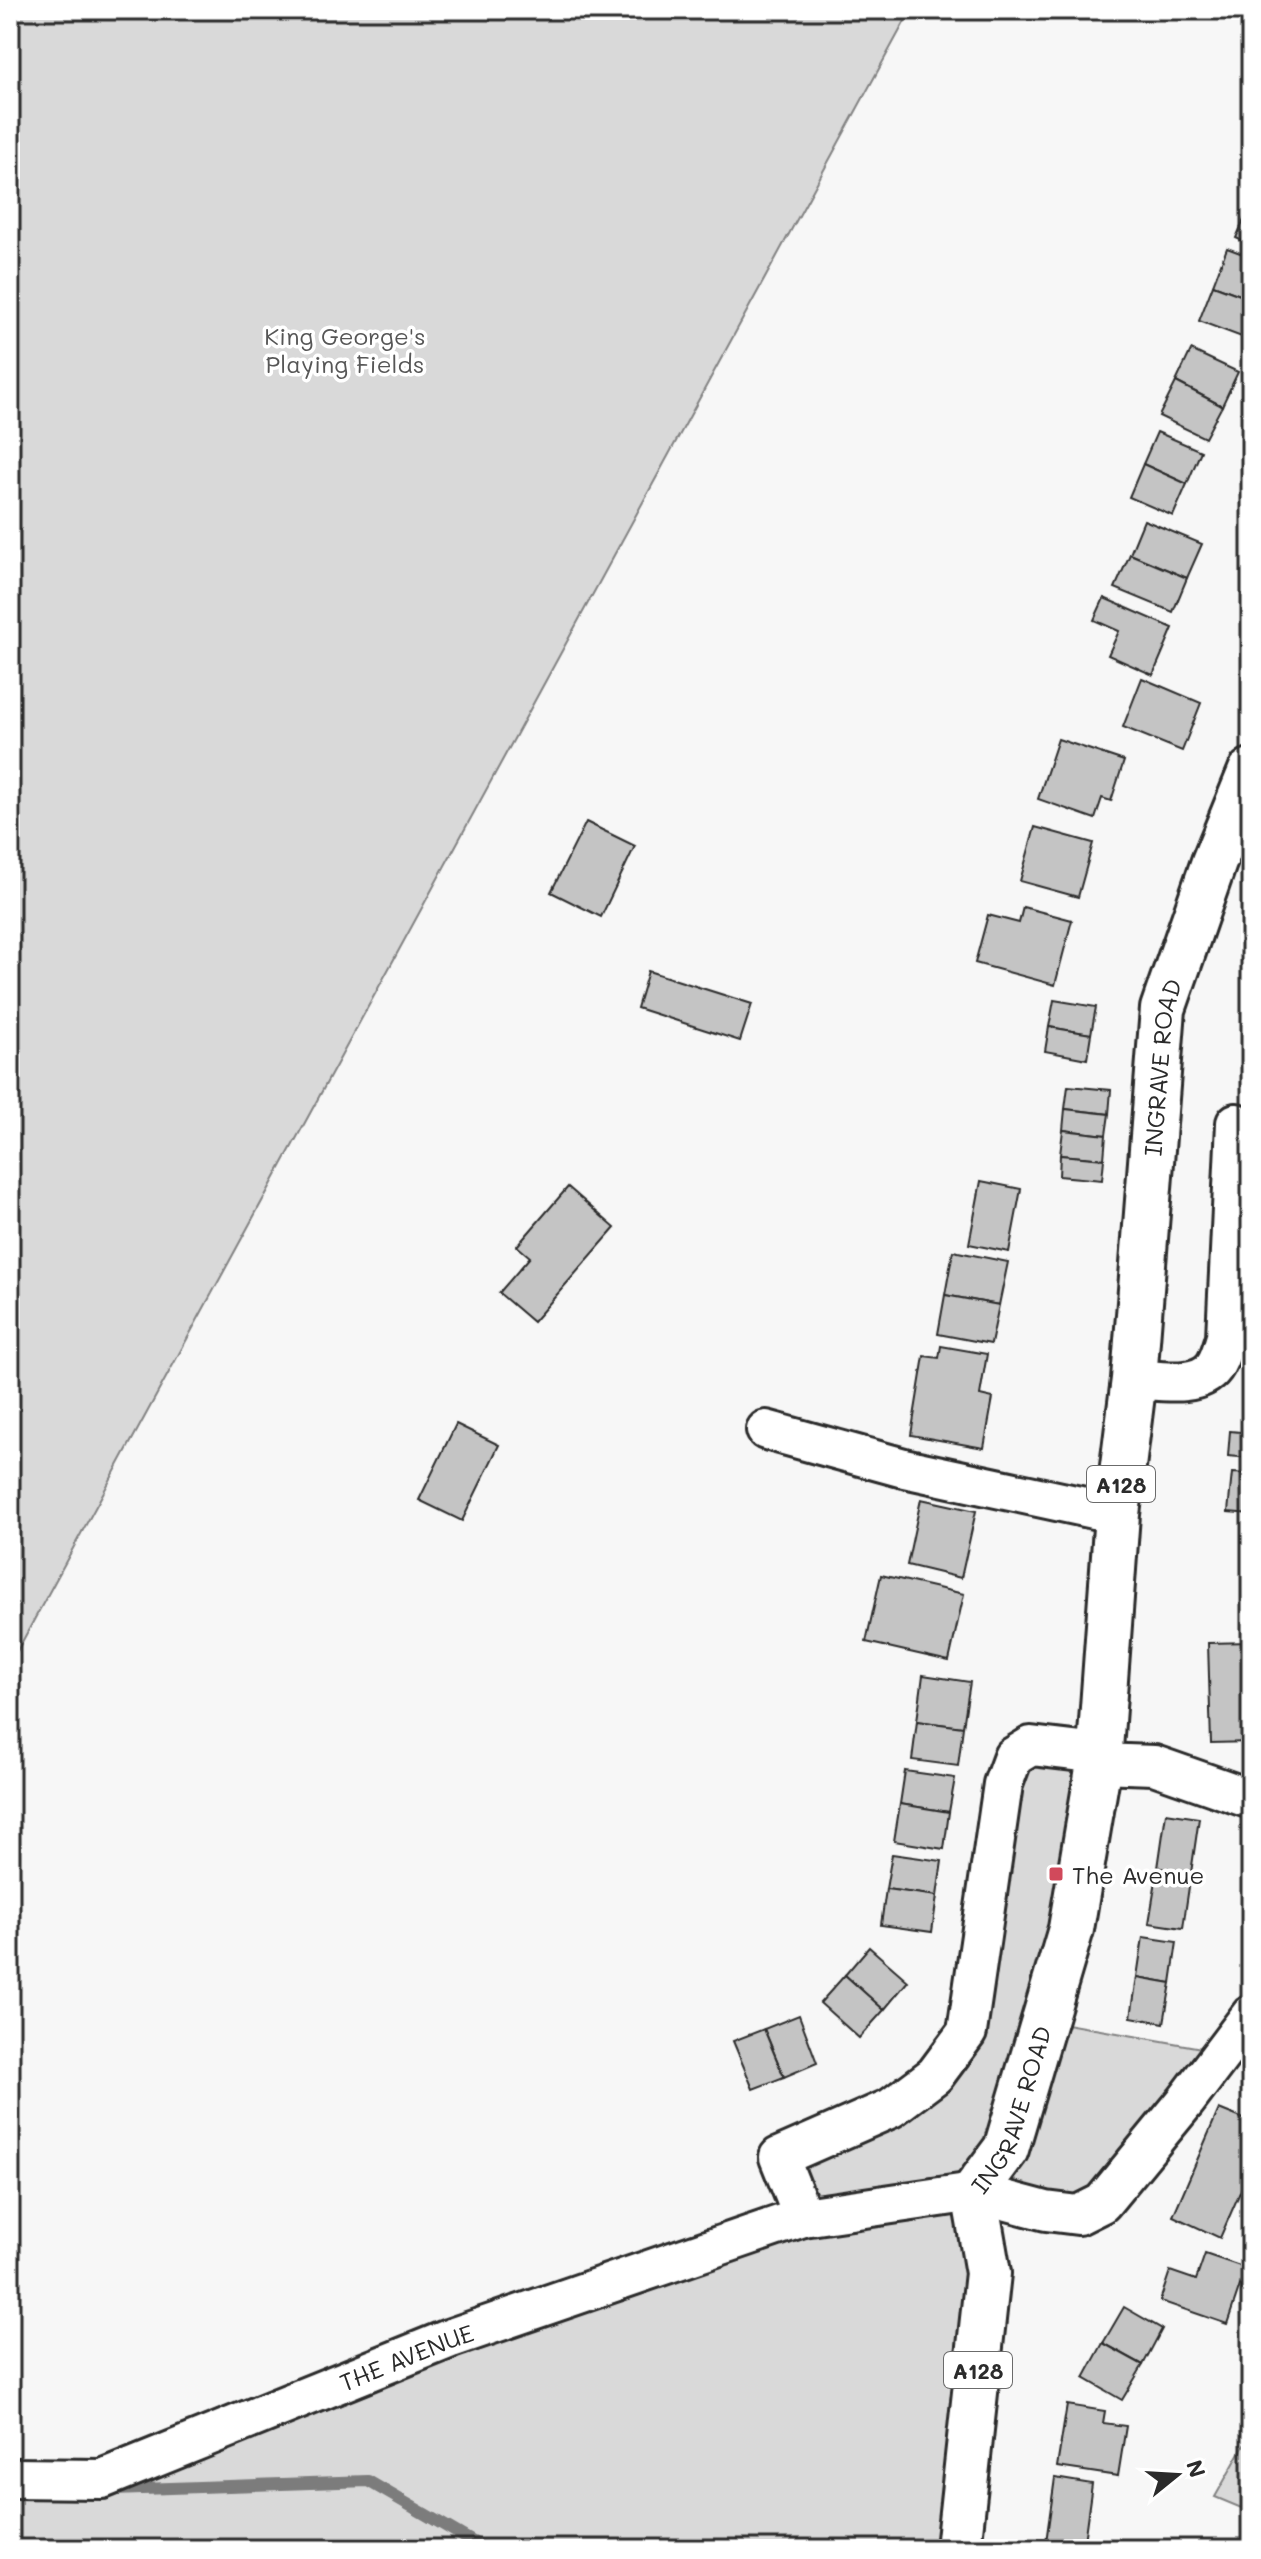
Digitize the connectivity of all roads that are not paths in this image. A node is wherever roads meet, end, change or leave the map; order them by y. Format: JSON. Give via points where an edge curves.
{"nodes":[{"id":1,"x":1251,"y":771,"type":"edge"},
{"id":2,"x":1236,"y":1123,"type":"dead end"},
{"id":3,"x":1134,"y":1379,"type":"junction"},
{"id":4,"x":766,"y":1430,"type":"dead end"},
{"id":5,"x":1117,"y":1514,"type":"junction"},
{"id":6,"x":1099,"y":1758,"type":"junction"},
{"id":7,"x":1251,"y":1799,"type":"edge"},
{"id":8,"x":1251,"y":2015,"type":"edge"},
{"id":9,"x":974,"y":2192,"type":"junction"},
{"id":10,"x":803,"y":2217,"type":"junction"},
{"id":11,"x":10,"y":2478,"type":"edge"},
{"id":12,"x":958,"y":2549,"type":"edge"}],
"edges":[{"from":1,"to":3,"type":"main road","name":"INGRAVE ROAD","number":"A128","via":[[1163,1009]]},
{"from":2,"to":3,"type":"street","via":[[1226,1337],[1214,1367],[1200,1377]]},
{"from":3,"to":5,"type":"main road","name":"INGRAVE ROAD","number":"A128"},
{"from":4,"to":5,"type":"street","via":[[904,1468]]},
{"from":5,"to":6,"type":"main road","name":"INGRAVE ROAD","number":"A128"},
{"from":6,"to":7,"type":"street","via":[[1154,1765]]},
{"from":6,"to":9,"type":"main road","name":"INGRAVE ROAD","number":"A128","via":[[1071,1929],[1006,2149]]},
{"from":6,"to":10,"type":"street","via":[[1031,1746],[1013,1757],[1003,1784],[967,2032],[935,2075],[891,2108],[779,2157]]},
{"from":8,"to":9,"type":"street","name":"INGRAVE ROAD","via":[[1102,2203],[1078,2215]]},
{"from":9,"to":10,"type":"street","name":"THE AVENUE"},
{"from":9,"to":12,"type":"main road","number":"A128","via":[[988,2273]]},
{"from":10,"to":11,"type":"street","name":"THE AVENUE","via":[[451,2338],[102,2479]]}]}
